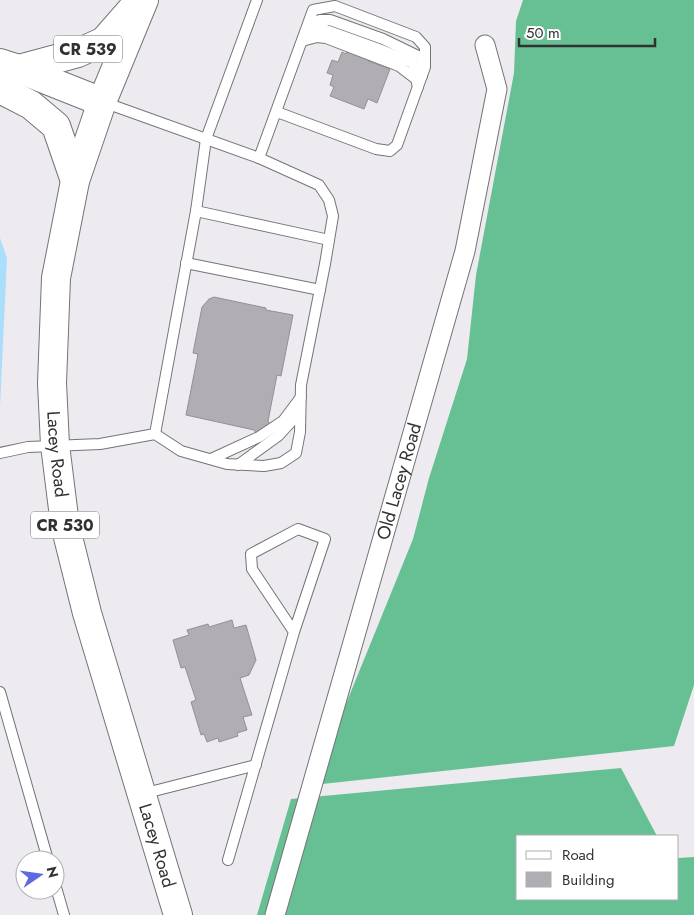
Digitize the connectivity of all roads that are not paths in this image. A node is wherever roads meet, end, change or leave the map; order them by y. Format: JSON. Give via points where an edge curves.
{"nodes":[{"id":1,"x":139,"y":0,"type":"edge"},
{"id":2,"x":144,"y":0,"type":"edge"},
{"id":3,"x":257,"y":0,"type":"edge"},
{"id":4,"x":305,"y":32,"type":"junction"},
{"id":5,"x":485,"y":45,"type":"dead end"},
{"id":6,"x":10,"y":66,"type":"edge"},
{"id":7,"x":423,"y":72,"type":"junction"},
{"id":8,"x":418,"y":87,"type":"junction"},
{"id":9,"x":0,"y":89,"type":"edge"},
{"id":10,"x":102,"y":102,"type":"junction"},
{"id":11,"x":277,"y":112,"type":"junction"},
{"id":12,"x":206,"y":139,"type":"junction"},
{"id":13,"x":259,"y":158,"type":"junction"},
{"id":14,"x":75,"y":181,"type":"junction"},
{"id":15,"x":196,"y":211,"type":"junction"},
{"id":16,"x":329,"y":240,"type":"junction"},
{"id":17,"x":186,"y":264,"type":"junction"},
{"id":18,"x":320,"y":290,"type":"junction"},
{"id":19,"x":300,"y":397,"type":"junction"},
{"id":20,"x":300,"y":412,"type":"junction"},
{"id":21,"x":155,"y":434,"type":"junction"},
{"id":22,"x":55,"y":445,"type":"junction"},
{"id":23,"x":0,"y":453,"type":"edge"},
{"id":24,"x":210,"y":459,"type":"junction"},
{"id":25,"x":238,"y":465,"type":"junction"},
{"id":26,"x":294,"y":632,"type":"junction"},
{"id":27,"x":0,"y":692,"type":"edge"},
{"id":28,"x":256,"y":764,"type":"junction"},
{"id":29,"x":141,"y":794,"type":"junction"},
{"id":30,"x":45,"y":850,"type":"edge"},
{"id":31,"x":228,"y":860,"type":"dead end"},
{"id":32,"x":60,"y":900,"type":"edge"},
{"id":33,"x":64,"y":915,"type":"edge"},
{"id":34,"x":178,"y":915,"type":"edge"},
{"id":35,"x":275,"y":915,"type":"edge"}],
"edges":[{"from":1,"to":6,"type":"main road","number":"CR 539","via":[[104,41],[78,53]]},
{"from":2,"to":10,"type":"main road","number":"CR 530"},
{"from":3,"to":12,"type":"lane"},
{"from":4,"to":7,"type":"lane","via":[[326,30],[402,58]]},
{"from":4,"to":7,"type":"lane","via":[[313,10],[335,6],[416,37],[425,47]]},
{"from":4,"to":8,"type":"lane","via":[[398,66],[416,79]]},
{"from":4,"to":11,"type":"lane"},
{"from":5,"to":35,"type":"street","name":"Old Lacey Road","via":[[497,89],[465,251]]},
{"from":6,"to":10,"type":"main road","number":"CR 539"},
{"from":7,"to":8,"type":"lane"},
{"from":8,"to":11,"type":"lane","via":[[397,144],[390,151],[376,149]]},
{"from":9,"to":14,"type":"main road","via":[[31,105],[56,126]]},
{"from":10,"to":12,"type":"lane"},
{"from":10,"to":14,"type":"main road","name":"Lacey Road","number":"CR 530"},
{"from":11,"to":13,"type":"lane"},
{"from":12,"to":13,"type":"lane"},
{"from":12,"to":15,"type":"lane"},
{"from":13,"to":16,"type":"lane","via":[[319,185],[329,200],[333,216]]},
{"from":14,"to":22,"type":"main road","name":"Lacey Road","number":"CR 530","via":[[56,278],[52,383]]},
{"from":15,"to":16,"type":"lane"},
{"from":15,"to":17,"type":"lane"},
{"from":16,"to":18,"type":"lane"},
{"from":17,"to":18,"type":"lane"},
{"from":17,"to":21,"type":"lane"},
{"from":18,"to":19,"type":"lane"},
{"from":19,"to":20,"type":"lane"},
{"from":19,"to":24,"type":"lane","via":[[282,421],[259,437]]},
{"from":20,"to":25,"type":"lane","via":[[278,436]]},
{"from":20,"to":25,"type":"lane","via":[[296,453],[281,464]]},
{"from":21,"to":22,"type":"lane","via":[[100,444]]},
{"from":21,"to":24,"type":"lane","via":[[181,451]]},
{"from":22,"to":23,"type":"lane"},
{"from":22,"to":29,"type":"main road","name":"Lacey Road","number":"CR 530","via":[[65,525],[87,613]]},
{"from":24,"to":25,"type":"lane"},
{"from":26,"to":26,"type":"lane","via":[[325,539],[298,529],[251,554],[252,569]]},
{"from":26,"to":28,"type":"lane"},
{"from":27,"to":30,"type":"lane"},
{"from":28,"to":29,"type":"lane"},
{"from":28,"to":31,"type":"lane"},
{"from":29,"to":34,"type":"main road","name":"Lacey Road","number":"CR 530"},
{"from":32,"to":33,"type":"lane"}]}
